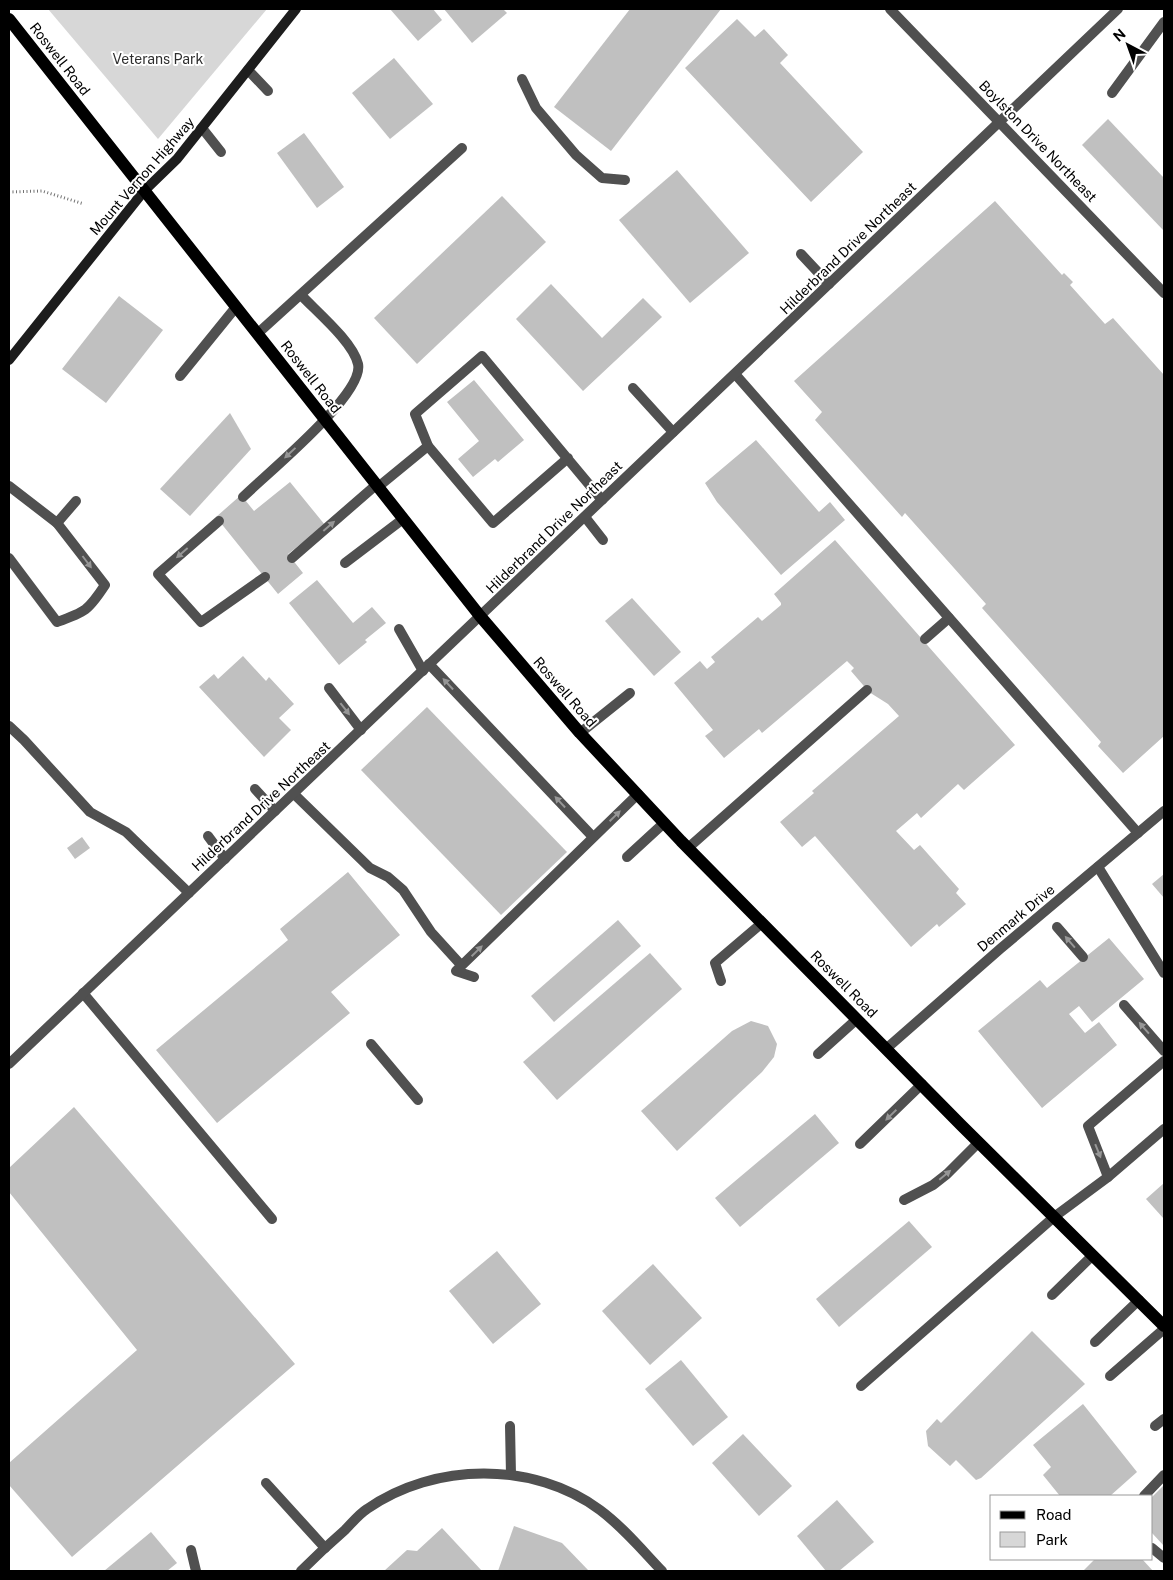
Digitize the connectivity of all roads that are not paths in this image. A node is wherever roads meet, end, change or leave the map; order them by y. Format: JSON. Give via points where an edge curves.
{"nodes":[{"id":1,"x":296,"y":9,"type":"edge"},
{"id":2,"x":892,"y":9,"type":"edge"},
{"id":3,"x":1118,"y":9,"type":"edge"},
{"id":4,"x":9,"y":19,"type":"edge"},
{"id":5,"x":1164,"y":22,"type":"edge"},
{"id":6,"x":248,"y":70,"type":"junction"},
{"id":7,"x":522,"y":79,"type":"dead end"},
{"id":8,"x":268,"y":91,"type":"dead end"},
{"id":9,"x":1112,"y":93,"type":"dead end"},
{"id":10,"x":1000,"y":122,"type":"junction"},
{"id":11,"x":202,"y":128,"type":"junction"},
{"id":12,"x":462,"y":148,"type":"dead end"},
{"id":13,"x":221,"y":152,"type":"dead end"},
{"id":14,"x":625,"y":180,"type":"dead end"},
{"id":15,"x":144,"y":191,"type":"junction"},
{"id":16,"x":800,"y":254,"type":"dead end"},
{"id":17,"x":829,"y":284,"type":"junction"},
{"id":18,"x":1164,"y":293,"type":"edge"},
{"id":19,"x":301,"y":295,"type":"junction"},
{"id":20,"x":236,"y":307,"type":"junction"},
{"id":21,"x":257,"y":334,"type":"junction"},
{"id":22,"x":9,"y":360,"type":"edge"},
{"id":23,"x":735,"y":374,"type":"junction"},
{"id":24,"x":180,"y":376,"type":"dead end"},
{"id":25,"x":633,"y":388,"type":"dead end"},
{"id":26,"x":326,"y":420,"type":"junction"},
{"id":27,"x":673,"y":432,"type":"junction"},
{"id":28,"x":428,"y":446,"type":"junction"},
{"id":29,"x":568,"y":458,"type":"junction"},
{"id":30,"x":9,"y":486,"type":"edge"},
{"id":31,"x":377,"y":486,"type":"junction"},
{"id":32,"x":243,"y":497,"type":"dead end"},
{"id":33,"x":602,"y":500,"type":"junction"},
{"id":34,"x":76,"y":501,"type":"dead end"},
{"id":35,"x":585,"y":517,"type":"junction"},
{"id":36,"x":404,"y":519,"type":"junction"},
{"id":37,"x":219,"y":521,"type":"dead end"},
{"id":38,"x":57,"y":523,"type":"junction"},
{"id":39,"x":603,"y":540,"type":"dead end"},
{"id":40,"x":9,"y":558,"type":"edge"},
{"id":41,"x":292,"y":558,"type":"dead end"},
{"id":42,"x":345,"y":563,"type":"dead end"},
{"id":43,"x":265,"y":578,"type":"dead end"},
{"id":44,"x":480,"y":616,"type":"junction"},
{"id":45,"x":949,"y":618,"type":"junction"},
{"id":46,"x":399,"y":629,"type":"dead end"},
{"id":47,"x":925,"y":640,"type":"dead end"},
{"id":48,"x":426,"y":668,"type":"junction"},
{"id":49,"x":329,"y":688,"type":"dead end"},
{"id":50,"x":867,"y":690,"type":"dead end"},
{"id":51,"x":630,"y":693,"type":"dead end"},
{"id":52,"x":9,"y":726,"type":"edge"},
{"id":53,"x":361,"y":730,"type":"junction"},
{"id":54,"x":580,"y":733,"type":"junction"},
{"id":55,"x":255,"y":789,"type":"dead end"},
{"id":56,"x":294,"y":794,"type":"junction"},
{"id":57,"x":638,"y":794,"type":"junction"},
{"id":58,"x":275,"y":811,"type":"junction"},
{"id":59,"x":1164,"y":811,"type":"edge"},
{"id":60,"x":664,"y":823,"type":"junction"},
{"id":61,"x":1138,"y":833,"type":"junction"},
{"id":62,"x":208,"y":836,"type":"dead end"},
{"id":63,"x":594,"y":838,"type":"junction"},
{"id":64,"x":688,"y":848,"type":"junction"},
{"id":65,"x":627,"y":857,"type":"dead end"},
{"id":66,"x":225,"y":859,"type":"junction"},
{"id":67,"x":1098,"y":866,"type":"junction"},
{"id":68,"x":189,"y":893,"type":"junction"},
{"id":69,"x":762,"y":923,"type":"junction"},
{"id":70,"x":1057,"y":928,"type":"dead end"},
{"id":71,"x":1083,"y":957,"type":"dead end"},
{"id":72,"x":462,"y":965,"type":"junction"},
{"id":73,"x":1164,"y":973,"type":"edge"},
{"id":74,"x":474,"y":977,"type":"dead end"},
{"id":75,"x":720,"y":981,"type":"dead end"},
{"id":76,"x":84,"y":993,"type":"junction"},
{"id":77,"x":1124,"y":1005,"type":"dead end"},
{"id":78,"x":857,"y":1019,"type":"junction"},
{"id":79,"x":371,"y":1044,"type":"dead end"},
{"id":80,"x":887,"y":1048,"type":"junction"},
{"id":81,"x":1164,"y":1052,"type":"edge"},
{"id":82,"x":818,"y":1054,"type":"dead end"},
{"id":83,"x":1164,"y":1061,"type":"edge"},
{"id":84,"x":9,"y":1064,"type":"edge"},
{"id":85,"x":922,"y":1084,"type":"junction"},
{"id":86,"x":418,"y":1100,"type":"dead end"},
{"id":87,"x":1164,"y":1129,"type":"edge"},
{"id":88,"x":979,"y":1142,"type":"junction"},
{"id":89,"x":860,"y":1144,"type":"dead end"},
{"id":90,"x":1108,"y":1177,"type":"junction"},
{"id":91,"x":904,"y":1200,"type":"dead end"},
{"id":92,"x":1054,"y":1217,"type":"junction"},
{"id":93,"x":272,"y":1219,"type":"dead end"},
{"id":94,"x":1093,"y":1256,"type":"junction"},
{"id":95,"x":1052,"y":1295,"type":"dead end"},
{"id":96,"x":1138,"y":1300,"type":"junction"},
{"id":97,"x":1164,"y":1328,"type":"edge"},
{"id":98,"x":1096,"y":1342,"type":"dead end"},
{"id":99,"x":1110,"y":1376,"type":"dead end"},
{"id":100,"x":861,"y":1386,"type":"dead end"},
{"id":101,"x":1164,"y":1419,"type":"edge"},
{"id":102,"x":510,"y":1426,"type":"dead end"},
{"id":103,"x":1155,"y":1426,"type":"dead end"},
{"id":104,"x":511,"y":1475,"type":"junction"},
{"id":105,"x":1164,"y":1475,"type":"edge"},
{"id":106,"x":266,"y":1483,"type":"dead end"},
{"id":107,"x":1145,"y":1495,"type":"edge"},
{"id":108,"x":325,"y":1548,"type":"junction"},
{"id":109,"x":1153,"y":1549,"type":"edge"},
{"id":110,"x":191,"y":1550,"type":"dead end"},
{"id":111,"x":1164,"y":1558,"type":"edge"},
{"id":112,"x":196,"y":1571,"type":"edge"},
{"id":113,"x":301,"y":1571,"type":"edge"},
{"id":114,"x":662,"y":1571,"type":"edge"}],
"edges":[{"from":1,"to":6,"type":"main road","name":"Mount Vernon Highway"},
{"from":2,"to":10,"type":"street","name":"Boylston Drive Northeast"},
{"from":3,"to":10,"type":"street","name":"Hilderbrand Drive Northeast"},
{"from":4,"to":15,"type":"main road","name":"Roswell Road"},
{"from":5,"to":9,"type":"street"},
{"from":6,"to":8,"type":"street"},
{"from":6,"to":11,"type":"main road","name":"Mount Vernon Highway"},
{"from":7,"to":14,"type":"street","via":[[536,108],[576,155],[602,178]]},
{"from":10,"to":17,"type":"street","name":"Hilderbrand Drive Northeast"},
{"from":10,"to":18,"type":"street","name":"Boylston Drive Northeast"},
{"from":11,"to":13,"type":"street"},
{"from":11,"to":15,"type":"main road","name":"Mount Vernon Highway","via":[[177,159]]},
{"from":12,"to":19,"type":"street"},
{"from":15,"to":20,"type":"main road","name":"Roswell Road"},
{"from":15,"to":22,"type":"main road","name":"Mount Vernon Highway"},
{"from":16,"to":17,"type":"street"},
{"from":17,"to":23,"type":"street","name":"Hilderbrand Drive Northeast"},
{"from":19,"to":21,"type":"street"},
{"from":19,"to":26,"type":"street","via":[[351,347],[359,366],[354,383]]},
{"from":20,"to":21,"type":"main road","name":"Roswell Road"},
{"from":20,"to":24,"type":"street"},
{"from":21,"to":26,"type":"main road","name":"Roswell Road"},
{"from":23,"to":27,"type":"street","name":"Hilderbrand Drive Northeast"},
{"from":23,"to":45,"type":"street"},
{"from":25,"to":27,"type":"street"},
{"from":26,"to":31,"type":"main road","name":"Roswell Road"},
{"from":26,"to":32,"type":"street","one_way":true},
{"from":27,"to":33,"type":"street","name":"Hilderbrand Drive Northeast"},
{"from":28,"to":29,"type":"street","via":[[493,523]]},
{"from":28,"to":29,"type":"street","via":[[415,414],[482,356]]},
{"from":28,"to":31,"type":"street"},
{"from":29,"to":33,"type":"street"},
{"from":30,"to":38,"type":"street"},
{"from":31,"to":36,"type":"main road","name":"Roswell Road"},
{"from":41,"to":31,"type":"street","one_way":true},
{"from":33,"to":35,"type":"street","name":"Hilderbrand Drive Northeast"},
{"from":34,"to":38,"type":"street"},
{"from":35,"to":39,"type":"street"},
{"from":35,"to":44,"type":"street","name":"Hilderbrand Drive Northeast"},
{"from":36,"to":42,"type":"street"},
{"from":36,"to":44,"type":"main road","name":"Roswell Road"},
{"from":37,"to":43,"type":"street","one_way":true,"via":[[158,574],[201,622]]},
{"from":38,"to":40,"type":"street","one_way":true,"via":[[105,585],[83,612],[57,622]]},
{"from":44,"to":48,"type":"street","name":"Hilderbrand Drive Northeast"},
{"from":44,"to":54,"type":"main road","name":"Roswell Road"},
{"from":45,"to":47,"type":"street"},
{"from":45,"to":61,"type":"street"},
{"from":46,"to":48,"type":"street"},
{"from":48,"to":53,"type":"street","name":"Hilderbrand Drive Northeast"},
{"from":63,"to":48,"type":"street","one_way":true},
{"from":49,"to":53,"type":"street","one_way":true},
{"from":50,"to":64,"type":"street"},
{"from":51,"to":54,"type":"street"},
{"from":52,"to":68,"type":"street","via":[[90,812],[126,832]]},
{"from":53,"to":56,"type":"street","name":"Hilderbrand Drive Northeast"},
{"from":54,"to":57,"type":"main road","name":"Roswell Road"},
{"from":55,"to":58,"type":"street"},
{"from":56,"to":58,"type":"street","name":"Hilderbrand Drive Northeast"},
{"from":56,"to":72,"type":"street","via":[[370,868],[403,890],[431,932]]},
{"from":57,"to":60,"type":"main road","name":"Roswell Road"},
{"from":63,"to":57,"type":"street","one_way":true},
{"from":58,"to":66,"type":"street","name":"Hilderbrand Drive Northeast"},
{"from":59,"to":61,"type":"street","name":"Denmark Drive"},
{"from":60,"to":64,"type":"main road","name":"Roswell Road"},
{"from":60,"to":65,"type":"street"},
{"from":61,"to":67,"type":"street","name":"Denmark Drive"},
{"from":62,"to":66,"type":"street"},
{"from":72,"to":63,"type":"street","one_way":true},
{"from":64,"to":69,"type":"main road","name":"Roswell Road"},
{"from":66,"to":68,"type":"street","name":"Hilderbrand Drive Northeast"},
{"from":67,"to":73,"type":"street"},
{"from":67,"to":80,"type":"street","name":"Denmark Drive"},
{"from":68,"to":76,"type":"street","name":"Hilderbrand Drive Northeast"},
{"from":69,"to":75,"type":"street","via":[[715,963]]},
{"from":69,"to":78,"type":"main road","name":"Roswell Road"},
{"from":71,"to":70,"type":"street","one_way":true},
{"from":72,"to":74,"type":"street","via":[[456,971]]},
{"from":76,"to":84,"type":"street","name":"Hilderbrand Drive Northeast"},
{"from":76,"to":93,"type":"street"},
{"from":81,"to":77,"type":"street","one_way":true},
{"from":78,"to":80,"type":"main road","name":"Roswell Road"},
{"from":78,"to":82,"type":"street"},
{"from":79,"to":86,"type":"street"},
{"from":80,"to":85,"type":"main road","name":"Roswell Road"},
{"from":83,"to":90,"type":"street","one_way":true,"via":[[1088,1126]]},
{"from":85,"to":88,"type":"main road","name":"Roswell Road"},
{"from":85,"to":89,"type":"street","one_way":true},
{"from":87,"to":90,"type":"street"},
{"from":91,"to":88,"type":"street","one_way":true,"via":[[933,1185]]},
{"from":88,"to":92,"type":"main road","name":"Roswell Road"},
{"from":90,"to":92,"type":"street"},
{"from":92,"to":94,"type":"main road","name":"Roswell Road"},
{"from":92,"to":100,"type":"street"},
{"from":94,"to":95,"type":"street"},
{"from":94,"to":96,"type":"main road","name":"Roswell Road"},
{"from":96,"to":97,"type":"main road","name":"Roswell Road"},
{"from":96,"to":98,"type":"street"},
{"from":97,"to":99,"type":"street"},
{"from":101,"to":103,"type":"street"},
{"from":102,"to":104,"type":"street"},
{"from":104,"to":108,"type":"street","via":[[476,1473],[437,1478],[404,1489],[367,1509]]},
{"from":104,"to":114,"type":"street","via":[[564,1490],[598,1509],[623,1529]]},
{"from":105,"to":107,"type":"street"},
{"from":106,"to":108,"type":"street"},
{"from":108,"to":113,"type":"street"},
{"from":109,"to":111,"type":"street"},
{"from":110,"to":112,"type":"street"}]}
